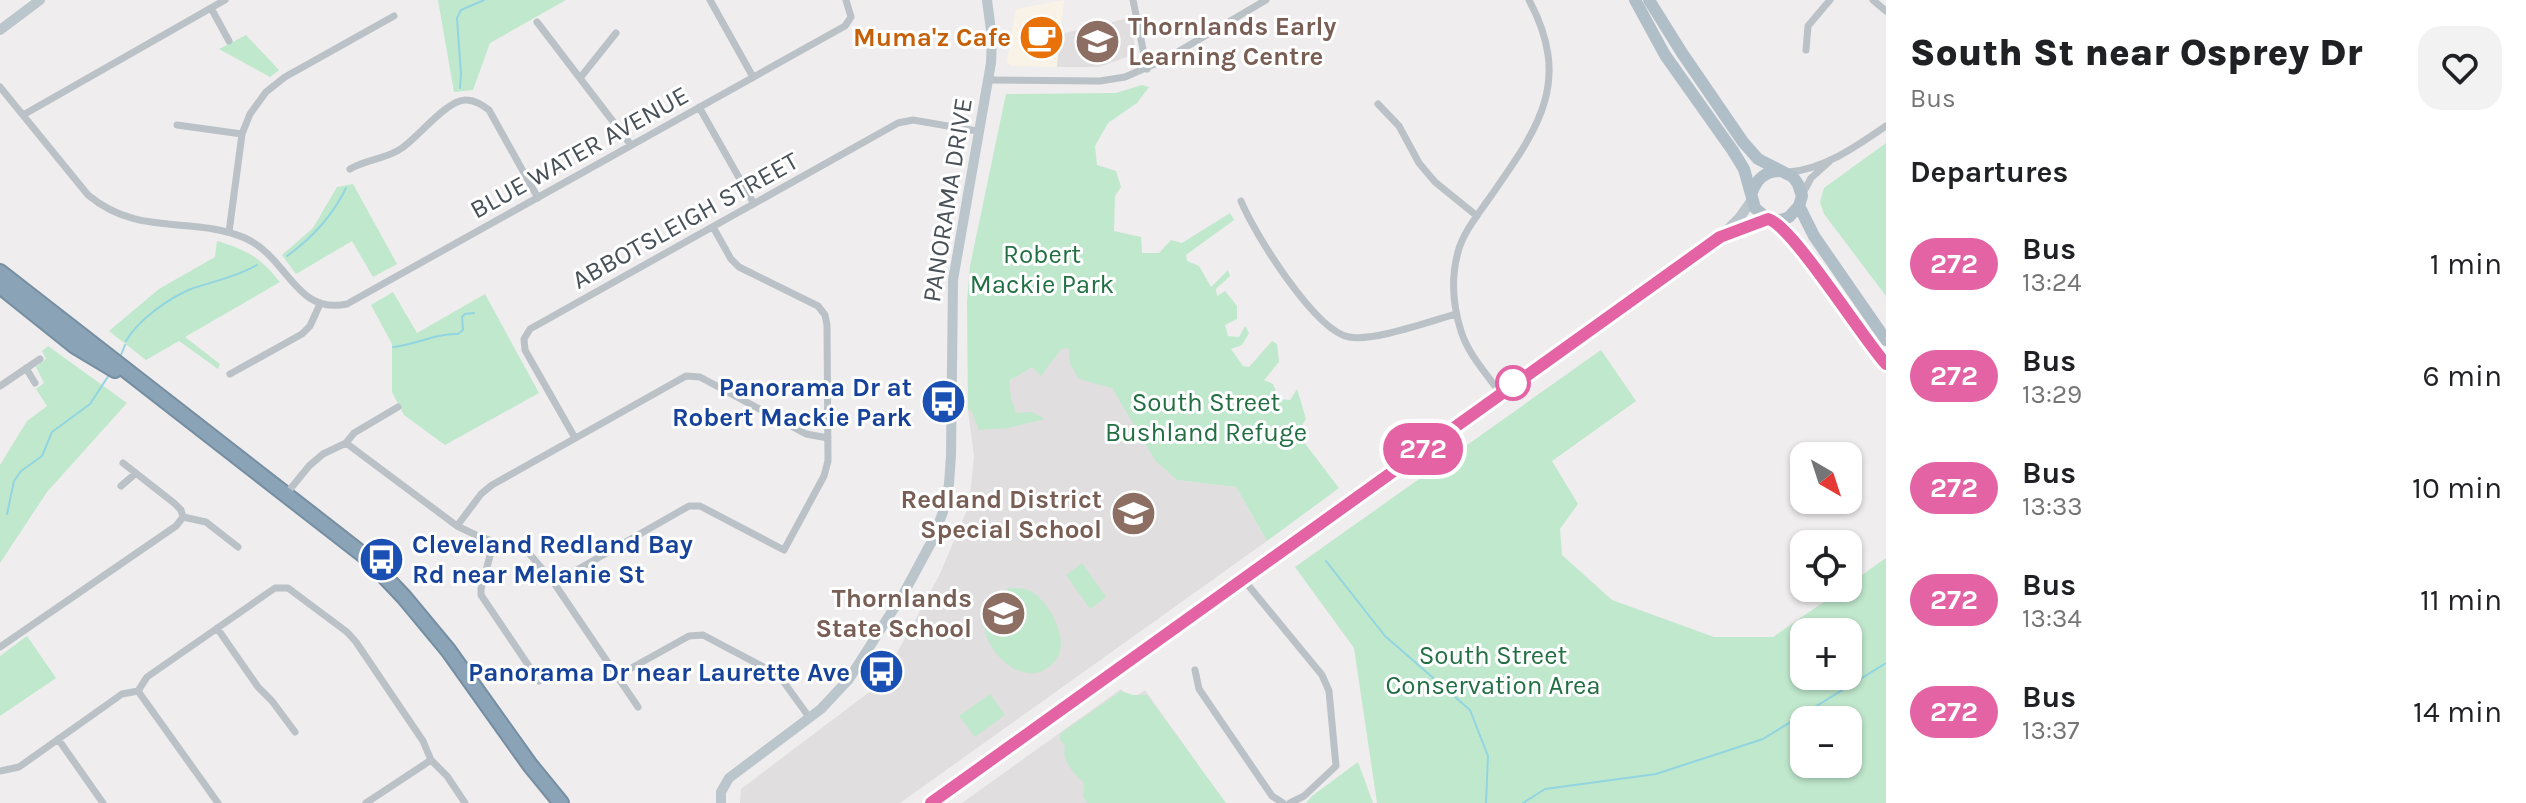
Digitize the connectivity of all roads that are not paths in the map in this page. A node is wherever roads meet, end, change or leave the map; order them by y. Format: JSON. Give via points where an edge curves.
{"nodes":[{"id":1,"x":41,"y":0,"type":"edge"},
{"id":2,"x":225,"y":0,"type":"edge"},
{"id":3,"x":710,"y":0,"type":"edge"},
{"id":4,"x":846,"y":0,"type":"edge"},
{"id":5,"x":987,"y":0,"type":"edge"},
{"id":6,"x":1133,"y":0,"type":"edge"},
{"id":7,"x":1266,"y":0,"type":"edge"},
{"id":8,"x":1529,"y":0,"type":"edge"},
{"id":9,"x":1635,"y":0,"type":"edge"},
{"id":10,"x":1649,"y":0,"type":"edge"},
{"id":11,"x":1830,"y":0,"type":"edge"},
{"id":12,"x":1873,"y":0,"type":"edge"},
{"id":13,"x":211,"y":8,"type":"junction"},
{"id":14,"x":1886,"y":11,"type":"edge"},
{"id":15,"x":394,"y":16,"type":"dead end"},
{"id":16,"x":537,"y":22,"type":"dead end"},
{"id":17,"x":0,"y":30,"type":"edge"},
{"id":18,"x":616,"y":33,"type":"dead end"},
{"id":19,"x":229,"y":41,"type":"dead end"},
{"id":20,"x":1806,"y":50,"type":"dead end"},
{"id":21,"x":1147,"y":69,"type":"junction"},
{"id":22,"x":753,"y":77,"type":"junction"},
{"id":23,"x":580,"y":78,"type":"junction"},
{"id":24,"x":988,"y":80,"type":"junction"},
{"id":25,"x":0,"y":87,"type":"edge"},
{"id":26,"x":1378,"y":104,"type":"dead end"},
{"id":27,"x":699,"y":107,"type":"junction"},
{"id":28,"x":23,"y":115,"type":"junction"},
{"id":29,"x":177,"y":125,"type":"dead end"},
{"id":30,"x":1886,"y":126,"type":"edge"},
{"id":31,"x":977,"y":131,"type":"junction"},
{"id":32,"x":242,"y":134,"type":"junction"},
{"id":33,"x":631,"y":145,"type":"junction"},
{"id":34,"x":1837,"y":156,"type":"junction"},
{"id":35,"x":350,"y":169,"type":"dead end"},
{"id":36,"x":1783,"y":172,"type":"junction"},
{"id":37,"x":1752,"y":196,"type":"junction"},
{"id":38,"x":538,"y":198,"type":"junction"},
{"id":39,"x":1241,"y":201,"type":"dead end"},
{"id":40,"x":1800,"y":201,"type":"junction"},
{"id":41,"x":754,"y":204,"type":"junction"},
{"id":42,"x":1477,"y":216,"type":"junction"},
{"id":43,"x":1772,"y":220,"type":"junction"},
{"id":44,"x":713,"y":227,"type":"junction"},
{"id":45,"x":229,"y":232,"type":"junction"},
{"id":46,"x":1720,"y":237,"type":"junction"},
{"id":47,"x":0,"y":272,"type":"edge"},
{"id":48,"x":0,"y":286,"type":"edge"},
{"id":49,"x":0,"y":296,"type":"edge"},
{"id":50,"x":34,"y":298,"type":"junction"},
{"id":51,"x":16,"y":299,"type":"junction"},
{"id":52,"x":320,"y":304,"type":"junction"},
{"id":53,"x":1456,"y":314,"type":"junction"},
{"id":54,"x":1886,"y":340,"type":"edge"},
{"id":55,"x":75,"y":346,"type":"junction"},
{"id":56,"x":40,"y":359,"type":"dead end"},
{"id":57,"x":1886,"y":364,"type":"edge"},
{"id":58,"x":26,"y":368,"type":"junction"},
{"id":59,"x":230,"y":374,"type":"dead end"},
{"id":60,"x":35,"y":383,"type":"dead end"},
{"id":61,"x":0,"y":386,"type":"edge"},
{"id":62,"x":1500,"y":393,"type":"junction"},
{"id":63,"x":163,"y":399,"type":"junction"},
{"id":64,"x":398,"y":407,"type":"dead end"},
{"id":65,"x":575,"y":438,"type":"junction"},
{"id":66,"x":828,"y":438,"type":"junction"},
{"id":67,"x":346,"y":443,"type":"junction"},
{"id":68,"x":123,"y":463,"type":"dead end"},
{"id":69,"x":136,"y":473,"type":"junction"},
{"id":70,"x":121,"y":486,"type":"dead end"},
{"id":71,"x":287,"y":493,"type":"junction"},
{"id":72,"x":183,"y":517,"type":"junction"},
{"id":73,"x":457,"y":526,"type":"junction"},
{"id":74,"x":494,"y":541,"type":"junction"},
{"id":75,"x":238,"y":547,"type":"dead end"},
{"id":76,"x":1243,"y":579,"type":"junction"},
{"id":77,"x":554,"y":583,"type":"junction"},
{"id":78,"x":217,"y":628,"type":"junction"},
{"id":79,"x":0,"y":647,"type":"edge"},
{"id":80,"x":1195,"y":670,"type":"dead end"},
{"id":81,"x":617,"y":676,"type":"junction"},
{"id":82,"x":539,"y":681,"type":"dead end"},
{"id":83,"x":138,"y":691,"type":"junction"},
{"id":84,"x":638,"y":707,"type":"dead end"},
{"id":85,"x":809,"y":717,"type":"junction"},
{"id":86,"x":295,"y":732,"type":"dead end"},
{"id":87,"x":58,"y":739,"type":"junction"},
{"id":88,"x":431,"y":760,"type":"junction"},
{"id":89,"x":530,"y":765,"type":"junction"},
{"id":90,"x":0,"y":771,"type":"edge"},
{"id":91,"x":103,"y":803,"type":"edge"},
{"id":92,"x":218,"y":803,"type":"edge"},
{"id":93,"x":366,"y":803,"type":"edge"},
{"id":94,"x":465,"y":803,"type":"edge"},
{"id":95,"x":552,"y":803,"type":"edge"},
{"id":96,"x":561,"y":803,"type":"edge"},
{"id":97,"x":721,"y":803,"type":"edge"},
{"id":98,"x":931,"y":803,"type":"edge"},
{"id":99,"x":1283,"y":803,"type":"edge"},
{"id":100,"x":1290,"y":803,"type":"edge"}],
"edges":[{"from":1,"to":17,"type":"street"},
{"from":2,"to":13,"type":"street"},
{"from":3,"to":22,"type":"street"},
{"from":4,"to":22,"type":"street","name":"BLUE WATER AVENUE","via":[[851,17],[845,26]]},
{"from":5,"to":24,"type":"street","name":"PANORAMA DRIVE","via":[[992,38]]},
{"from":6,"to":21,"type":"street"},
{"from":7,"to":21,"type":"street"},
{"from":8,"to":42,"type":"street","via":[[1546,41],[1548,93],[1532,136]]},
{"from":9,"to":37,"type":"main road","via":[[1665,55],[1744,169]]},
{"from":10,"to":36,"type":"main road","via":[[1743,142],[1758,159]]},
{"from":11,"to":20,"type":"street","via":[[1808,26]]},
{"from":12,"to":14,"type":"street"},
{"from":13,"to":19,"type":"street"},
{"from":13,"to":28,"type":"street"},
{"from":15,"to":32,"type":"street","via":[[278,82],[258,103]]},
{"from":16,"to":23,"type":"street"},
{"from":18,"to":23,"type":"street"},
{"from":21,"to":24,"type":"street","via":[[1100,81]]},
{"from":22,"to":27,"type":"street","name":"BLUE WATER AVENUE"},
{"from":23,"to":33,"type":"street"},
{"from":24,"to":31,"type":"street","name":"PANORAMA DRIVE"},
{"from":25,"to":28,"type":"street"},
{"from":26,"to":42,"type":"street","via":[[1435,182]]},
{"from":27,"to":33,"type":"street","name":"BLUE WATER AVENUE"},
{"from":27,"to":41,"type":"street"},
{"from":28,"to":45,"type":"street","via":[[88,195],[115,214]]},
{"from":29,"to":32,"type":"street"},
{"from":30,"to":34,"type":"street"},
{"from":31,"to":41,"type":"street","name":"ABBOTSLEIGH STREET","via":[[905,121]]},
{"from":31,"to":85,"type":"street","name":"PANORAMA DRIVE","via":[[953,280],[951,455],[943,512],[932,541],[865,657]]},
{"from":32,"to":45,"type":"street"},
{"from":33,"to":38,"type":"street","name":"BLUE WATER AVENUE"},
{"from":34,"to":36,"type":"street","via":[[1803,171]]},
{"from":34,"to":40,"type":"street","via":[[1811,178]]},
{"from":35,"to":38,"type":"street","via":[[401,149],[464,99],[489,110]]},
{"from":36,"to":37,"type":"main road","via":[[1760,177]]},
{"from":36,"to":40,"type":"main road","via":[[1798,184]]},
{"from":37,"to":43,"type":"main road","via":[[1760,215]]},
{"from":37,"to":46,"type":"street"},
{"from":38,"to":52,"type":"street","name":"BLUE WATER AVENUE","via":[[347,304]]},
{"from":39,"to":53,"type":"street","via":[[1250,224],[1330,330],[1371,337]]},
{"from":40,"to":43,"type":"main road","via":[[1789,217]]},
{"from":40,"to":54,"type":"main road","via":[[1814,236]]},
{"from":41,"to":44,"type":"street","name":"ABBOTSLEIGH STREET"},
{"from":42,"to":53,"type":"street","via":[[1458,252]]},
{"from":43,"to":46,"type":"street"},
{"from":43,"to":57,"type":"main road","via":[[1798,245]]},
{"from":44,"to":65,"type":"street","name":"ABBOTSLEIGH STREET","via":[[530,329],[525,350]]},
{"from":44,"to":66,"type":"street","via":[[739,267],[818,306],[825,315]]},
{"from":45,"to":52,"type":"street","via":[[262,248],[303,294]]},
{"from":46,"to":62,"type":"street"},
{"from":47,"to":50,"type":"highway"},
{"from":48,"to":51,"type":"highway"},
{"from":49,"to":51,"type":"street"},
{"from":50,"to":55,"type":"highway","via":[[79,337]]},
{"from":50,"to":63,"type":"highway"},
{"from":51,"to":55,"type":"highway"},
{"from":52,"to":59,"type":"street","via":[[302,334]]},
{"from":53,"to":62,"type":"street","via":[[1471,352]]},
{"from":55,"to":63,"type":"highway"},
{"from":56,"to":58,"type":"street"},
{"from":58,"to":60,"type":"street"},
{"from":58,"to":61,"type":"street"},
{"from":62,"to":76,"type":"street"},
{"from":63,"to":71,"type":"highway"},
{"from":64,"to":67,"type":"street"},
{"from":65,"to":66,"type":"street","via":[[686,376],[700,377],[806,434]]},
{"from":65,"to":73,"type":"street","via":[[492,485]]},
{"from":66,"to":77,"type":"street","via":[[824,476],[784,550],[700,506],[689,506]]},
{"from":67,"to":71,"type":"street","via":[[323,454]]},
{"from":67,"to":73,"type":"street"},
{"from":68,"to":69,"type":"street"},
{"from":69,"to":70,"type":"street"},
{"from":69,"to":72,"type":"street","via":[[174,503]]},
{"from":71,"to":89,"type":"highway","via":[[366,557],[404,597]]},
{"from":72,"to":75,"type":"street","via":[[206,522]]},
{"from":72,"to":79,"type":"street"},
{"from":73,"to":74,"type":"street"},
{"from":74,"to":77,"type":"street","via":[[528,552]]},
{"from":74,"to":82,"type":"street","via":[[481,595]]},
{"from":76,"to":98,"type":"street"},
{"from":76,"to":100,"type":"street","via":[[1322,675],[1329,691],[1336,766]]},
{"from":77,"to":81,"type":"street"},
{"from":78,"to":83,"type":"street","via":[[147,677]]},
{"from":78,"to":86,"type":"street"},
{"from":78,"to":88,"type":"street","via":[[275,588],[288,588],[356,642]]},
{"from":80,"to":99,"type":"street","via":[[1199,689],[1272,796]]},
{"from":81,"to":84,"type":"street"},
{"from":81,"to":85,"type":"street","via":[[689,636],[703,635],[773,672]]},
{"from":83,"to":87,"type":"street","via":[[122,694]]},
{"from":83,"to":92,"type":"street"},
{"from":85,"to":97,"type":"street","name":"PANORAMA DRIVE","via":[[729,778]]},
{"from":87,"to":90,"type":"street","via":[[19,767]]},
{"from":87,"to":91,"type":"street"},
{"from":88,"to":93,"type":"street"},
{"from":88,"to":94,"type":"street"},
{"from":89,"to":95,"type":"highway"},
{"from":89,"to":96,"type":"highway"}]}
